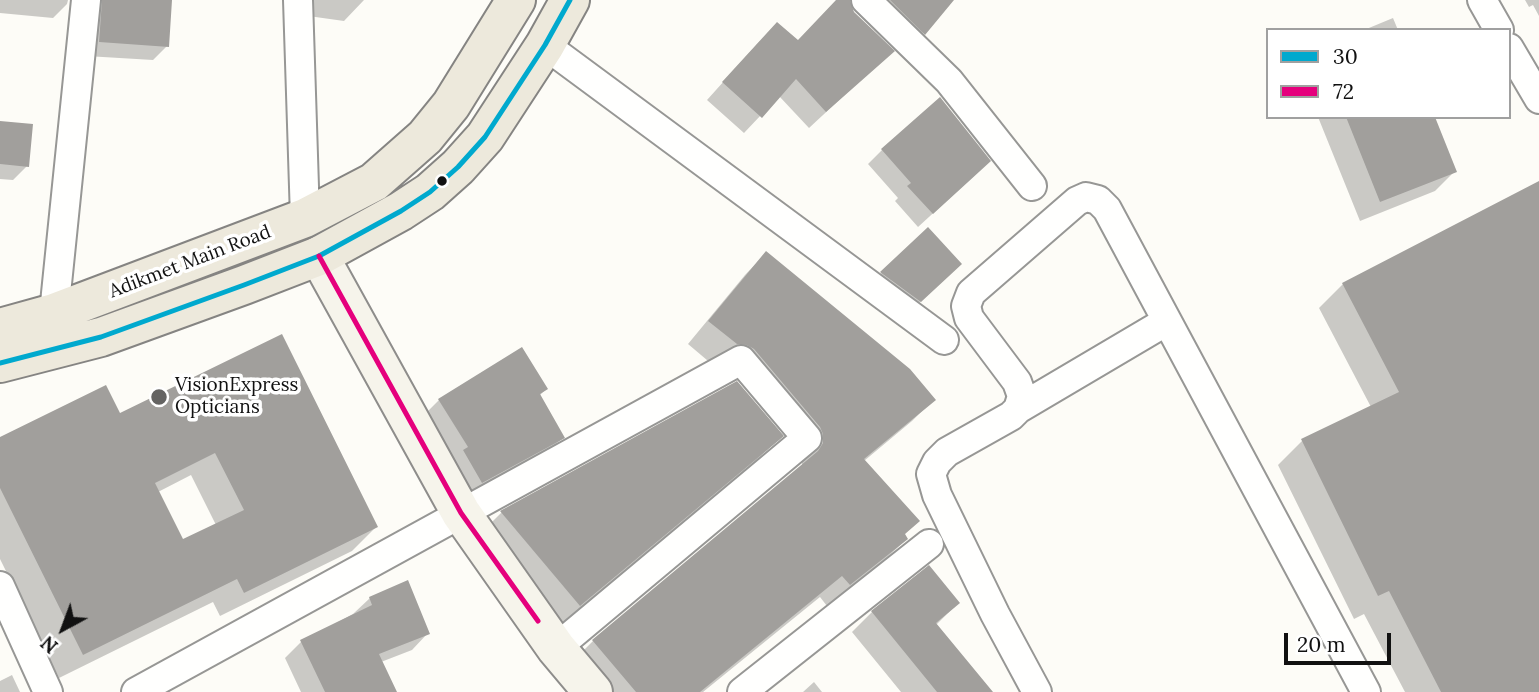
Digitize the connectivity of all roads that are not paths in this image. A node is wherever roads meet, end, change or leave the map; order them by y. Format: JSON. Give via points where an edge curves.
{"nodes":[{"id":1,"x":86,"y":0,"type":"edge"},
{"id":2,"x":299,"y":0,"type":"edge"},
{"id":3,"x":516,"y":0,"type":"edge"},
{"id":4,"x":570,"y":0,"type":"edge"},
{"id":5,"x":866,"y":0,"type":"edge"},
{"id":6,"x":1482,"y":0,"type":"edge"},
{"id":7,"x":1498,"y":28,"type":"edge"},
{"id":8,"x":545,"y":45,"type":"junction"},
{"id":9,"x":1511,"y":51,"type":"edge"},
{"id":10,"x":1539,"y":99,"type":"edge"},
{"id":11,"x":1032,"y":186,"type":"dead end"},
{"id":12,"x":305,"y":218,"type":"junction"},
{"id":13,"x":319,"y":256,"type":"junction"},
{"id":14,"x":54,"y":313,"type":"junction"},
{"id":15,"x":1167,"y":321,"type":"junction"},
{"id":16,"x":0,"y":328,"type":"edge"},
{"id":17,"x":944,"y":340,"type":"dead end"},
{"id":18,"x":0,"y":363,"type":"edge"},
{"id":19,"x":1018,"y":409,"type":"junction"},
{"id":20,"x":461,"y":513,"type":"junction"},
{"id":21,"x":929,"y":544,"type":"dead end"},
{"id":22,"x":0,"y":586,"type":"edge"},
{"id":23,"x":556,"y":648,"type":"junction"},
{"id":24,"x":48,"y":692,"type":"edge"},
{"id":25,"x":136,"y":692,"type":"edge"},
{"id":26,"x":593,"y":692,"type":"edge"},
{"id":27,"x":742,"y":692,"type":"edge"},
{"id":28,"x":1037,"y":692,"type":"edge"},
{"id":29,"x":1366,"y":692,"type":"edge"}],
"edges":[{"from":1,"to":14,"type":"street"},
{"from":2,"to":12,"type":"street"},
{"from":3,"to":12,"type":"main road","name":"Adikmet Main Road","via":[[451,105],[425,137],[374,182]]},
{"from":4,"to":8,"type":"main road","name":"Adikmet Main Road"},
{"from":5,"to":11,"type":"street","via":[[948,81]]},
{"from":6,"to":7,"type":"street"},
{"from":8,"to":13,"type":"main road","name":"Adikmet Main Road","via":[[485,137],[458,167],[401,211]]},
{"from":8,"to":17,"type":"street"},
{"from":9,"to":10,"type":"street"},
{"from":12,"to":14,"type":"main road","name":"Adikmet Main Road"},
{"from":13,"to":18,"type":"main road","name":"Adikmet Main Road","via":[[101,337]]},
{"from":13,"to":20,"type":"street"},
{"from":14,"to":16,"type":"main road","name":"Adikmet Main Road"},
{"from":15,"to":19,"type":"street"},
{"from":15,"to":19,"type":"street","via":[[1107,209],[1098,200],[1086,197],[1077,201],[971,293],[966,306],[969,318],[1017,382],[1022,396]]},
{"from":15,"to":29,"type":"street"},
{"from":19,"to":28,"type":"street","via":[[947,452],[931,474],[948,519]]},
{"from":20,"to":23,"type":"street"},
{"from":20,"to":23,"type":"street","via":[[741,360],[807,438]]},
{"from":20,"to":25,"type":"street"},
{"from":21,"to":27,"type":"street"},
{"from":22,"to":24,"type":"street"},
{"from":23,"to":26,"type":"street"}]}
